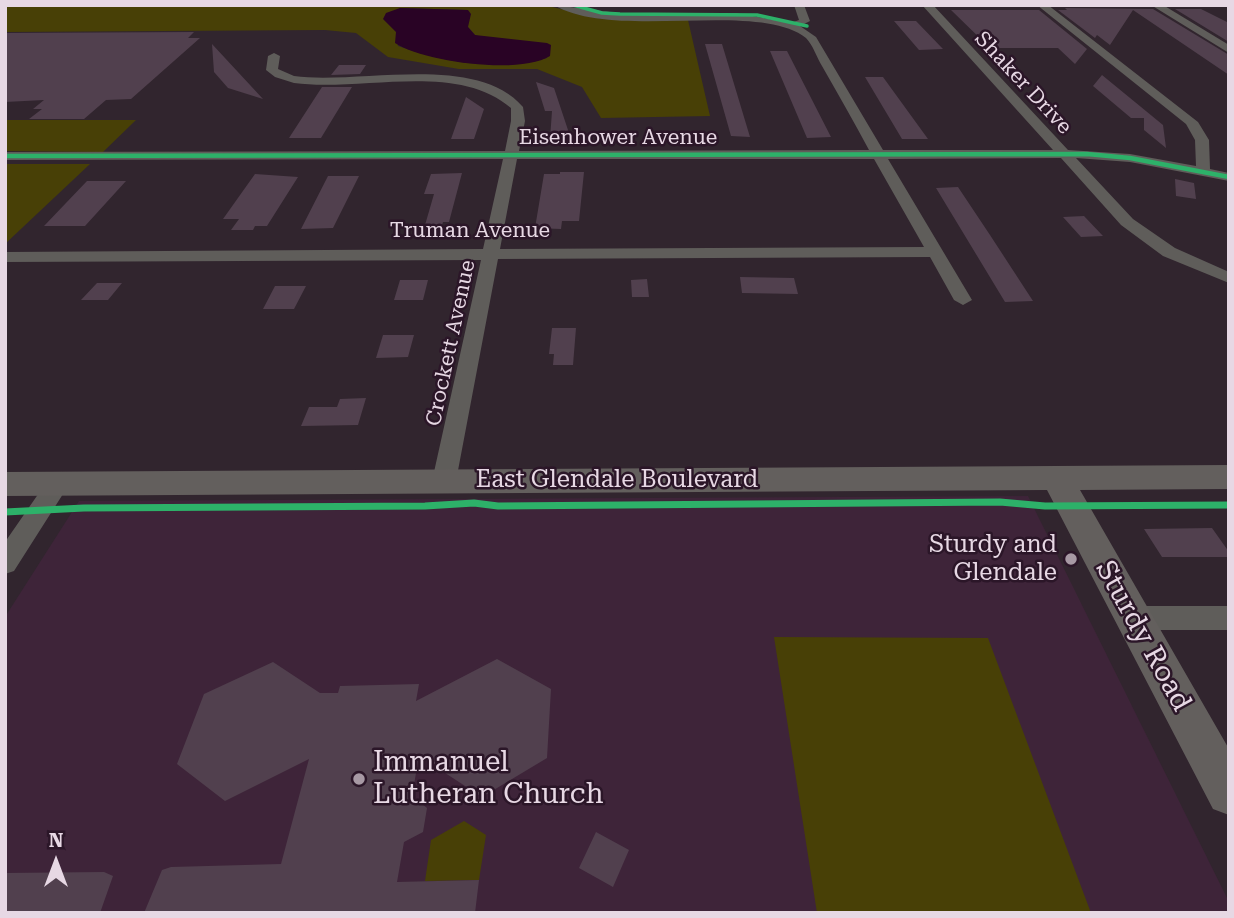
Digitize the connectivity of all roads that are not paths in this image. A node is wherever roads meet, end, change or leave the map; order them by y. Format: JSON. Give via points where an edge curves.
{"nodes":[{"id":1,"x":559,"y":5,"type":"edge"},
{"id":2,"x":799,"y":5,"type":"edge"},
{"id":3,"x":927,"y":5,"type":"edge"},
{"id":4,"x":1042,"y":5,"type":"edge"},
{"id":5,"x":1156,"y":5,"type":"edge"},
{"id":6,"x":792,"y":26,"type":"junction"},
{"id":7,"x":1229,"y":50,"type":"edge"},
{"id":8,"x":274,"y":56,"type":"dead end"},
{"id":9,"x":1064,"y":153,"type":"junction"},
{"id":10,"x":877,"y":154,"type":"junction"},
{"id":11,"x":5,"y":156,"type":"edge"},
{"id":12,"x":511,"y":156,"type":"junction"},
{"id":13,"x":1203,"y":172,"type":"junction"},
{"id":14,"x":1229,"y":177,"type":"edge"},
{"id":15,"x":935,"y":252,"type":"junction"},
{"id":16,"x":491,"y":254,"type":"junction"},
{"id":17,"x":5,"y":257,"type":"edge"},
{"id":18,"x":1229,"y":278,"type":"edge"},
{"id":19,"x":963,"y":300,"type":"dead end"},
{"id":20,"x":1229,"y":477,"type":"edge"},
{"id":21,"x":1057,"y":478,"type":"junction"},
{"id":22,"x":444,"y":481,"type":"junction"},
{"id":23,"x":5,"y":484,"type":"edge"},
{"id":24,"x":58,"y":484,"type":"junction"},
{"id":25,"x":5,"y":562,"type":"edge"},
{"id":26,"x":1133,"y":618,"type":"junction"},
{"id":27,"x":1229,"y":618,"type":"edge"},
{"id":28,"x":1229,"y":793,"type":"edge"}],
"edges":[{"from":1,"to":6,"type":"street","via":[[602,16],[748,18]]},
{"from":2,"to":6,"type":"street","via":[[805,21]]},
{"from":3,"to":9,"type":"street","name":"Shaker Drive"},
{"from":4,"to":13,"type":"street","via":[[1191,122],[1202,140]]},
{"from":5,"to":7,"type":"street"},
{"from":6,"to":10,"type":"street","via":[[811,37]]},
{"from":8,"to":12,"type":"street","name":"Crockett Avenue","via":[[272,71],[298,80],[442,80],[497,91],[512,100],[518,114]]},
{"from":9,"to":10,"type":"street","name":"Eisenhower Avenue"},
{"from":9,"to":13,"type":"street","name":"Eisenhower Avenue","via":[[1130,158]]},
{"from":9,"to":18,"type":"street","name":"Shaker Drive","via":[[1144,236],[1169,253]]},
{"from":10,"to":12,"type":"street","name":"Eisenhower Avenue"},
{"from":10,"to":15,"type":"street"},
{"from":11,"to":12,"type":"street","name":"Eisenhower Avenue"},
{"from":12,"to":16,"type":"street","name":"Crockett Avenue"},
{"from":13,"to":14,"type":"street","name":"Eisenhower Avenue"},
{"from":15,"to":16,"type":"street","name":"Truman Avenue"},
{"from":15,"to":19,"type":"street"},
{"from":16,"to":17,"type":"street","name":"Truman Avenue"},
{"from":16,"to":22,"type":"street","name":"Crockett Avenue"},
{"from":20,"to":21,"type":"street","name":"East Glendale Boulevard"},
{"from":21,"to":22,"type":"street","name":"East Glendale Boulevard"},
{"from":21,"to":26,"type":"street","name":"Sturdy Road"},
{"from":22,"to":24,"type":"street","name":"East Glendale Boulevard"},
{"from":23,"to":24,"type":"street","name":"East Glendale Boulevard"},
{"from":24,"to":25,"type":"street"},
{"from":26,"to":27,"type":"street"},
{"from":26,"to":28,"type":"street","name":"Sturdy Road"}]}
